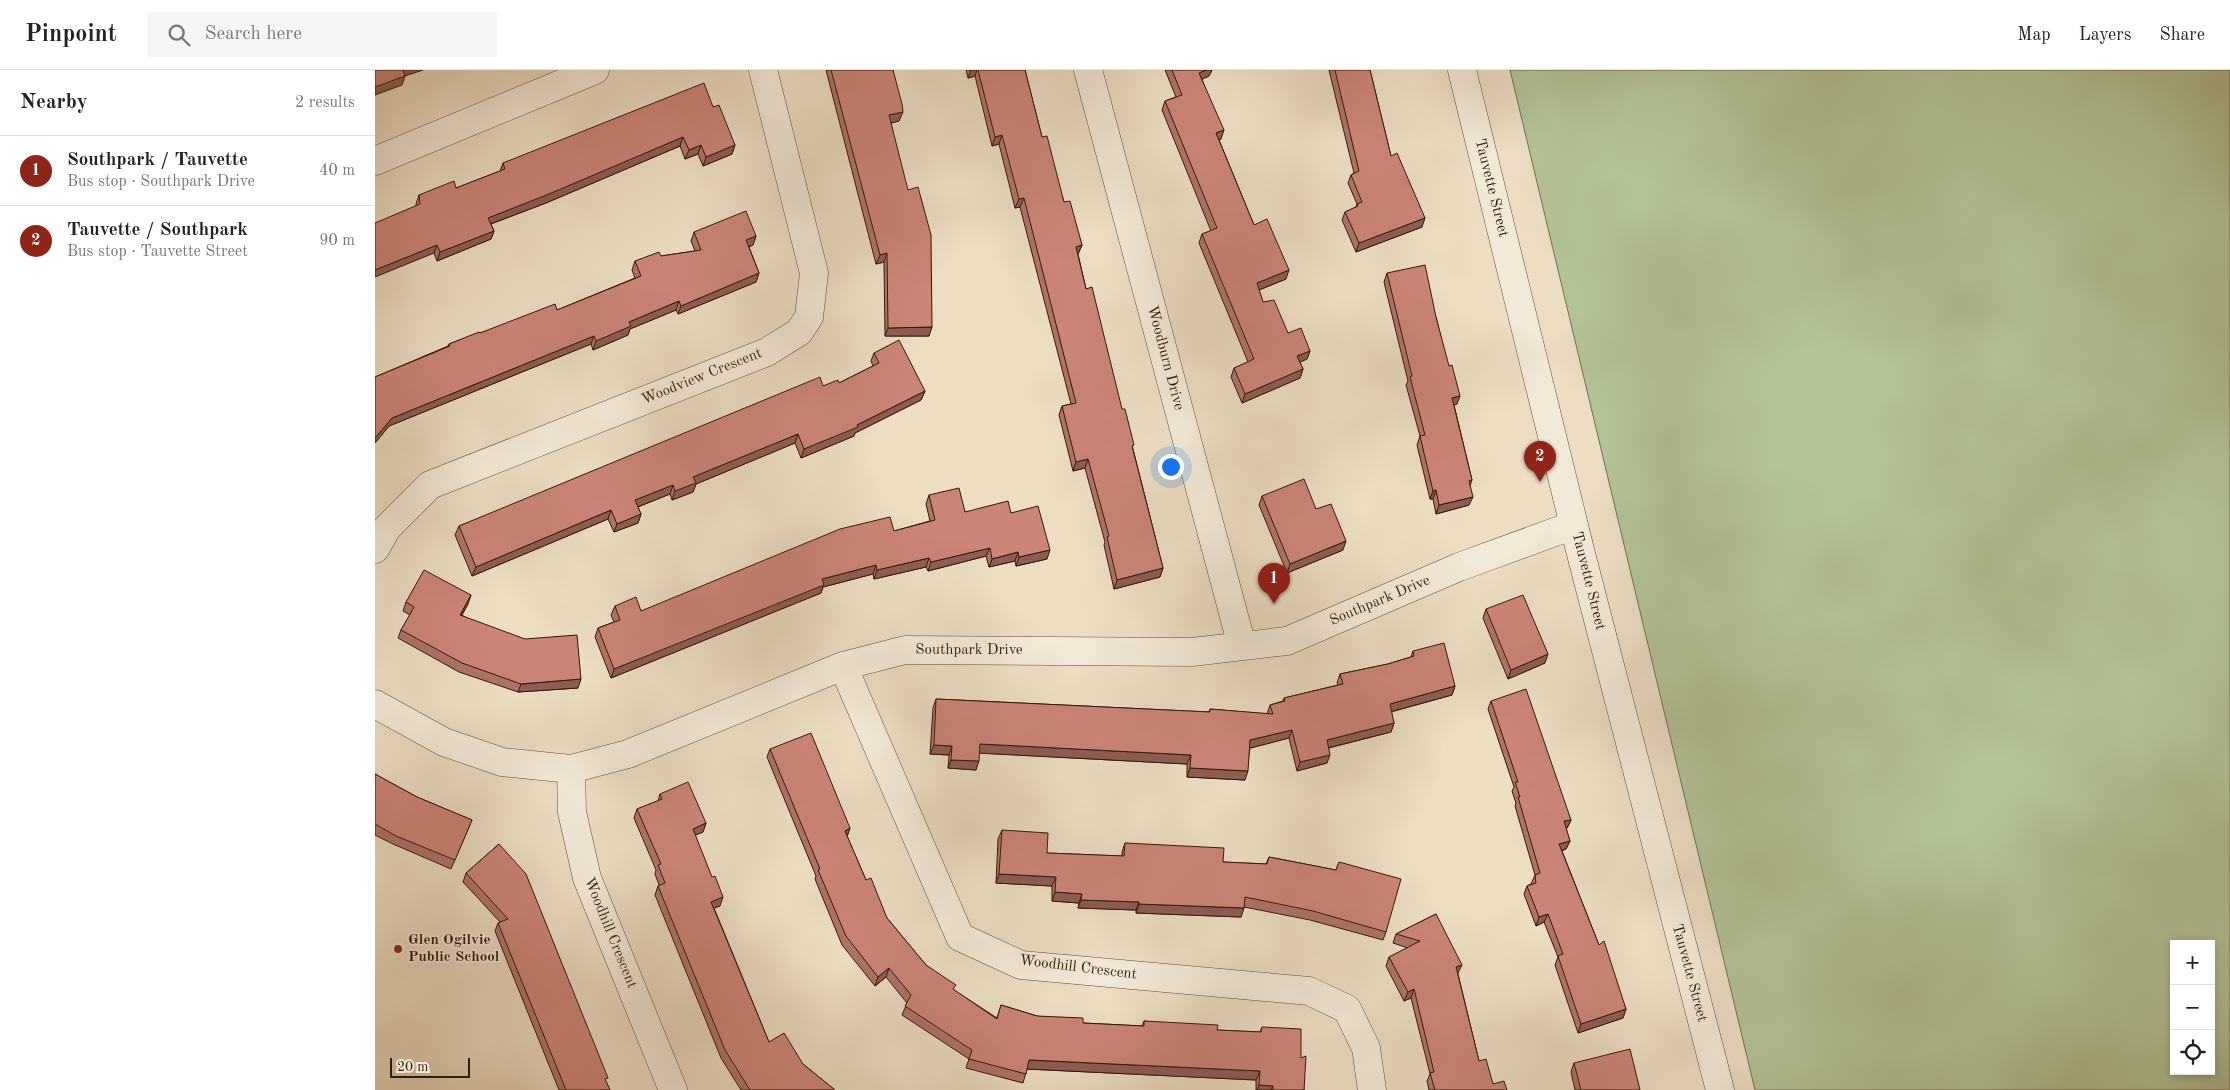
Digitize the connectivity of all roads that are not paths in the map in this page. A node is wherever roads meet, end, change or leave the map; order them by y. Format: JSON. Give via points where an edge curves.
{"nodes":[{"id":1,"x":595,"y":70,"type":"edge"},
{"id":2,"x":763,"y":70,"type":"edge"},
{"id":3,"x":1088,"y":70,"type":"edge"},
{"id":4,"x":1462,"y":70,"type":"edge"},
{"id":5,"x":375,"y":161,"type":"edge"},
{"id":6,"x":1574,"y":525,"type":"junction"},
{"id":7,"x":375,"y":550,"type":"edge"},
{"id":8,"x":1242,"y":646,"type":"junction"},
{"id":9,"x":843,"y":666,"type":"junction"},
{"id":10,"x":375,"y":704,"type":"edge"},
{"id":11,"x":571,"y":769,"type":"junction"},
{"id":12,"x":673,"y":1090,"type":"edge"},
{"id":13,"x":1372,"y":1090,"type":"edge"},
{"id":14,"x":1720,"y":1090,"type":"edge"}],
"edges":[{"from":1,"to":5,"type":"street"},
{"from":2,"to":7,"type":"street","name":"Woodview Crescent","via":[[814,273],[809,317],[799,332],[767,352],[430,485],[387,528]]},
{"from":3,"to":8,"type":"street","name":"Woodburn Drive"},
{"from":4,"to":6,"type":"street","name":"Tauvette Street"},
{"from":6,"to":8,"type":"street","name":"Southpark Drive","via":[[1459,567],[1287,641]]},
{"from":6,"to":14,"type":"street","name":"Tauvette Street"},
{"from":8,"to":9,"type":"street","name":"Southpark Drive","via":[[1192,652],[905,650]]},
{"from":9,"to":11,"type":"street","name":"Southpark Drive","via":[[628,754]]},
{"from":9,"to":13,"type":"street","name":"Woodhill Crescent","via":[[960,936],[1021,965],[1309,992],[1347,1009],[1366,1048]]},
{"from":10,"to":11,"type":"street","name":"Southpark Drive","via":[[444,742],[502,762]]},
{"from":11,"to":12,"type":"street","name":"Woodhill Crescent","via":[[572,812],[587,878]]}]}
